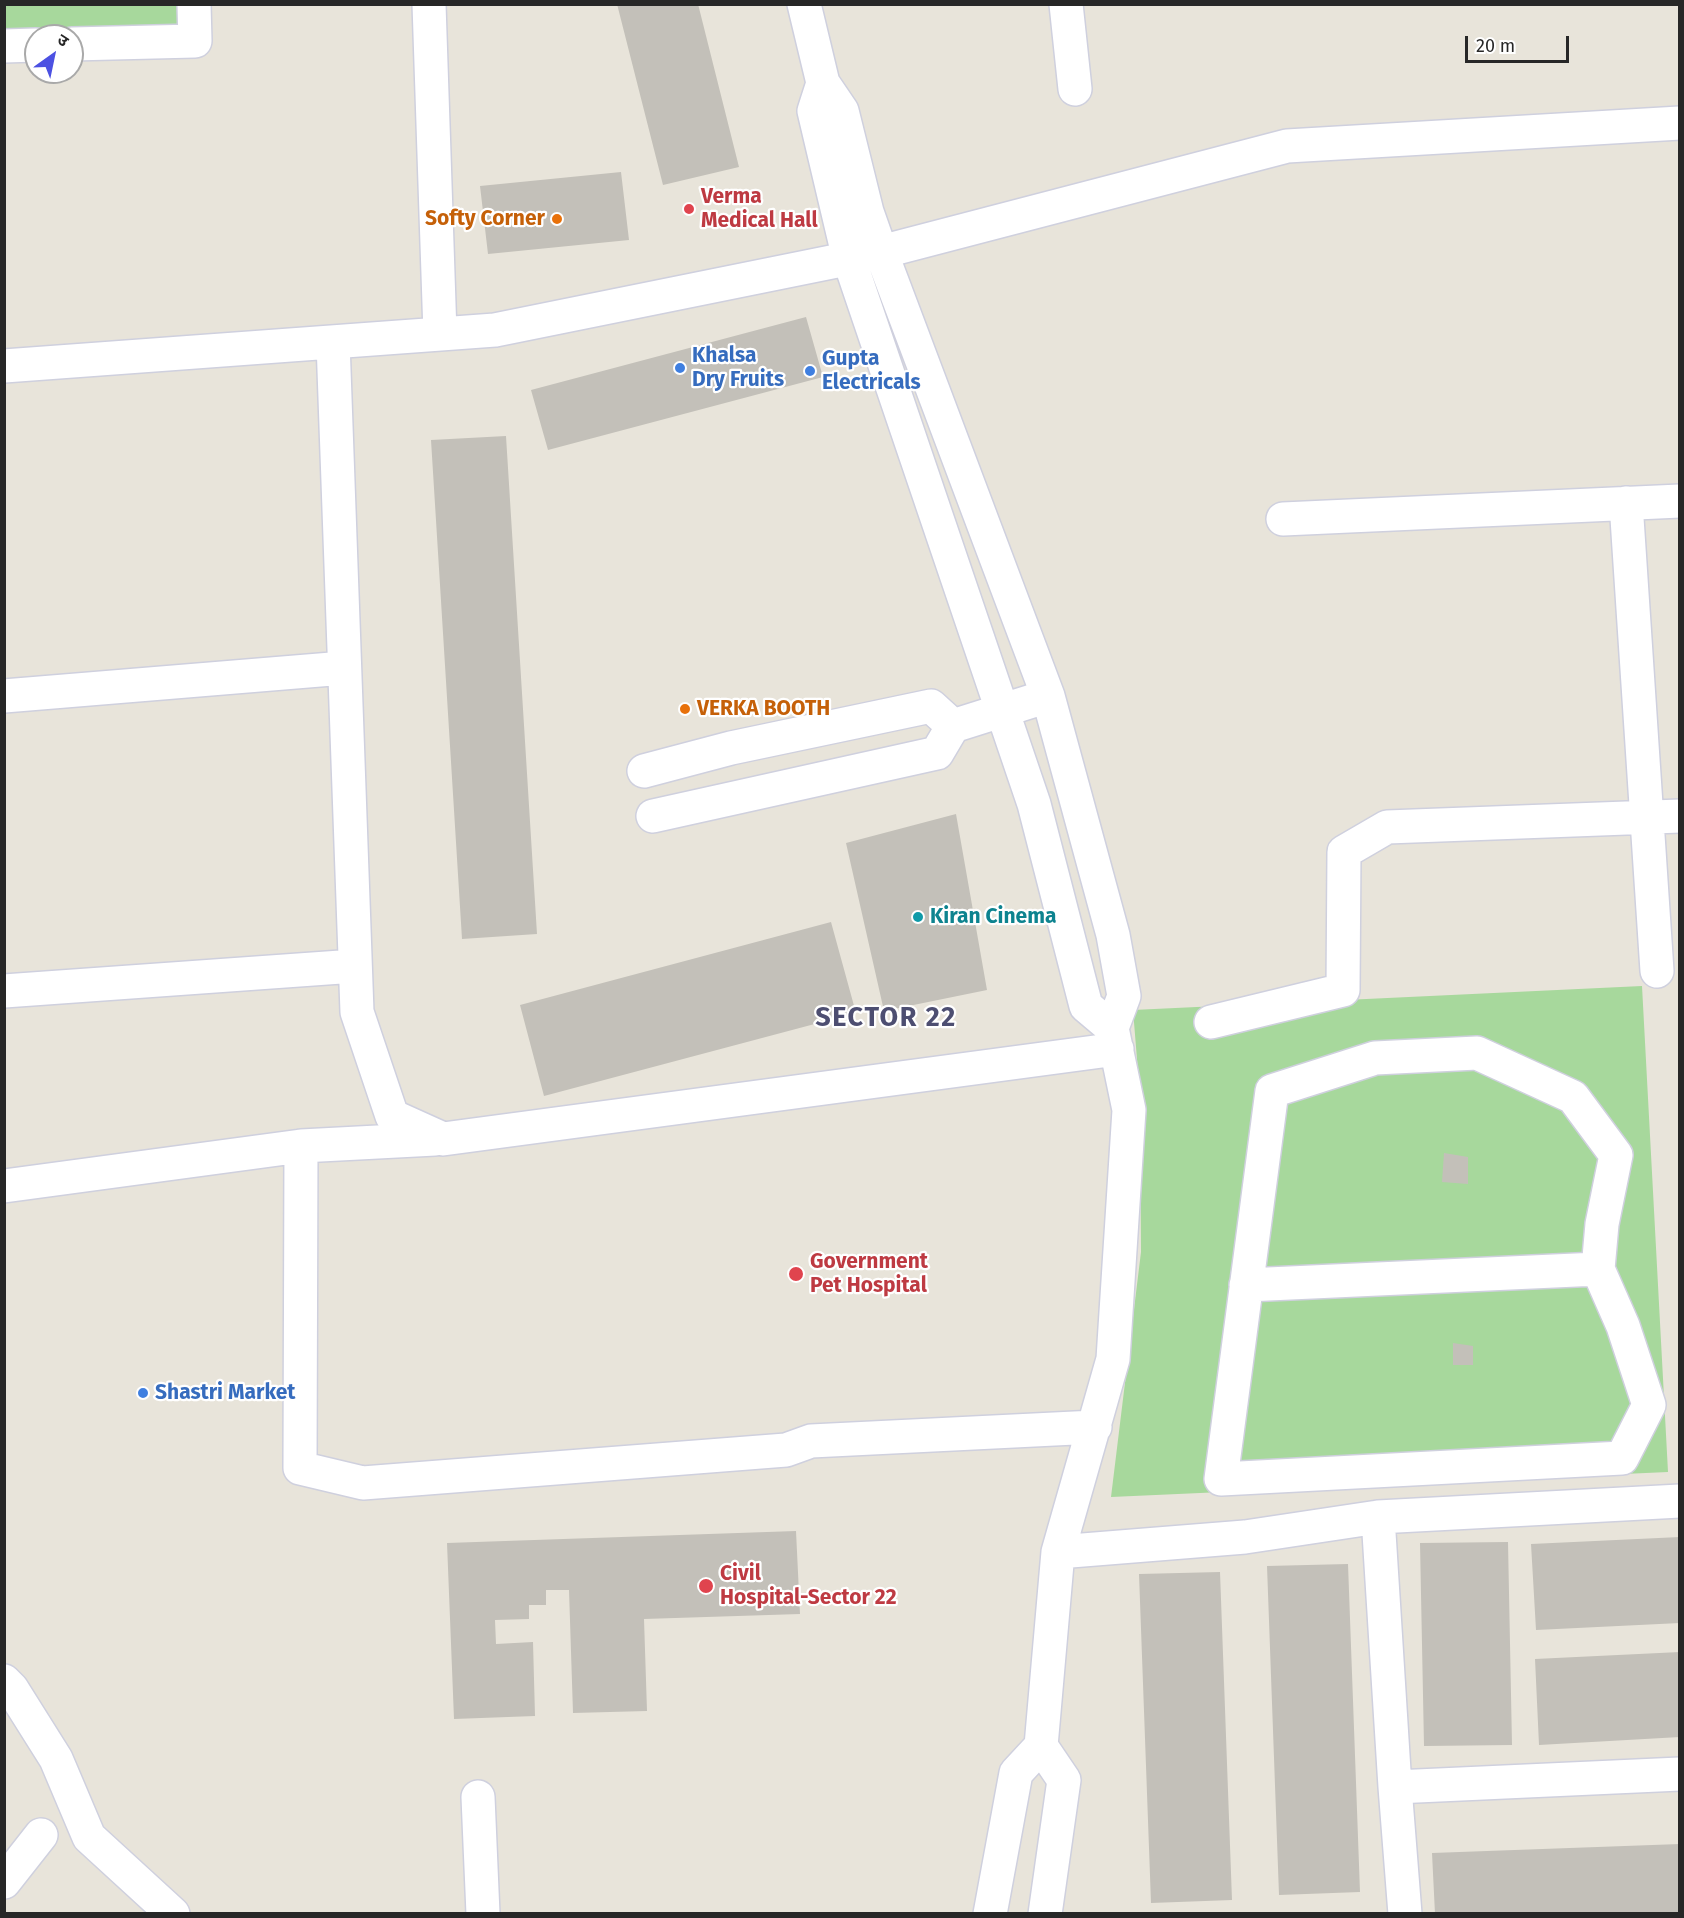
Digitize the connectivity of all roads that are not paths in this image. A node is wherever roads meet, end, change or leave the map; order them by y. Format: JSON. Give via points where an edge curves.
{"nodes":[{"id":1,"x":194,"y":4,"type":"edge"},
{"id":2,"x":429,"y":4,"type":"edge"},
{"id":3,"x":804,"y":4,"type":"edge"},
{"id":4,"x":1066,"y":4,"type":"edge"},
{"id":5,"x":84,"y":44,"type":"edge"},
{"id":6,"x":24,"y":45,"type":"edge"},
{"id":7,"x":4,"y":46,"type":"edge"},
{"id":8,"x":1075,"y":89,"type":"dead end"},
{"id":9,"x":1680,"y":123,"type":"edge"},
{"id":10,"x":865,"y":255,"type":"junction"},
{"id":11,"x":440,"y":334,"type":"junction"},
{"id":12,"x":333,"y":342,"type":"junction"},
{"id":13,"x":4,"y":366,"type":"edge"},
{"id":14,"x":1680,"y":501,"type":"edge"},
{"id":15,"x":1626,"y":503,"type":"junction"},
{"id":16,"x":1283,"y":519,"type":"dead end"},
{"id":17,"x":344,"y":668,"type":"junction"},
{"id":18,"x":4,"y":696,"type":"edge"},
{"id":19,"x":1048,"y":696,"type":"junction"},
{"id":20,"x":1002,"y":711,"type":"junction"},
{"id":21,"x":953,"y":726,"type":"junction"},
{"id":22,"x":644,"y":771,"type":"dead end"},
{"id":23,"x":653,"y":816,"type":"dead end"},
{"id":24,"x":1680,"y":816,"type":"edge"},
{"id":25,"x":1647,"y":818,"type":"junction"},
{"id":26,"x":355,"y":966,"type":"junction"},
{"id":27,"x":1657,"y":971,"type":"dead end"},
{"id":28,"x":4,"y":991,"type":"edge"},
{"id":29,"x":1211,"y":1022,"type":"dead end"},
{"id":30,"x":1115,"y":1038,"type":"junction"},
{"id":31,"x":443,"y":1139,"type":"junction"},
{"id":32,"x":301,"y":1146,"type":"junction"},
{"id":33,"x":4,"y":1186,"type":"edge"},
{"id":34,"x":1598,"y":1269,"type":"junction"},
{"id":35,"x":1246,"y":1285,"type":"junction"},
{"id":36,"x":1095,"y":1427,"type":"junction"},
{"id":37,"x":1680,"y":1501,"type":"edge"},
{"id":38,"x":1378,"y":1517,"type":"junction"},
{"id":39,"x":1058,"y":1552,"type":"junction"},
{"id":40,"x":4,"y":1681,"type":"edge"},
{"id":41,"x":1041,"y":1746,"type":"junction"},
{"id":42,"x":1680,"y":1774,"type":"edge"},
{"id":43,"x":1395,"y":1787,"type":"junction"},
{"id":44,"x":478,"y":1797,"type":"dead end"},
{"id":45,"x":41,"y":1835,"type":"dead end"},
{"id":46,"x":4,"y":1882,"type":"edge"},
{"id":47,"x":173,"y":1914,"type":"edge"},
{"id":48,"x":483,"y":1914,"type":"edge"},
{"id":49,"x":990,"y":1914,"type":"edge"},
{"id":50,"x":1045,"y":1914,"type":"edge"},
{"id":51,"x":1405,"y":1914,"type":"edge"}],
"edges":[{"from":1,"to":5,"type":"street","via":[[195,41]]},
{"from":2,"to":11,"type":"street"},
{"from":3,"to":10,"type":"street","via":[[823,82],[814,111]]},
{"from":4,"to":8,"type":"street"},
{"from":6,"to":7,"type":"street"},
{"from":9,"to":10,"type":"street","via":[[1287,146]]},
{"from":10,"to":11,"type":"street","via":[[495,330]]},
{"from":10,"to":19,"type":"street"},
{"from":10,"to":20,"type":"street"},
{"from":11,"to":12,"type":"street"},
{"from":12,"to":13,"type":"street"},
{"from":12,"to":17,"type":"street"},
{"from":14,"to":15,"type":"street"},
{"from":15,"to":16,"type":"street"},
{"from":15,"to":25,"type":"street"},
{"from":17,"to":18,"type":"street"},
{"from":17,"to":26,"type":"street"},
{"from":19,"to":20,"type":"street"},
{"from":19,"to":30,"type":"street","via":[[1113,935],[1124,996]]},
{"from":20,"to":21,"type":"street"},
{"from":20,"to":30,"type":"street","via":[[1034,804],[1086,1006]]},
{"from":21,"to":22,"type":"street","via":[[932,706],[731,748]]},
{"from":21,"to":23,"type":"street","via":[[937,753]]},
{"from":24,"to":25,"type":"street"},
{"from":25,"to":27,"type":"street"},
{"from":25,"to":29,"type":"street","via":[[1387,827],[1344,852],[1343,990]]},
{"from":26,"to":28,"type":"street"},
{"from":26,"to":31,"type":"street","via":[[357,1012],[392,1116]]},
{"from":30,"to":31,"type":"street"},
{"from":30,"to":36,"type":"street","via":[[1130,1110],[1113,1359]]},
{"from":31,"to":32,"type":"street"},
{"from":32,"to":33,"type":"street"},
{"from":32,"to":36,"type":"street","via":[[300,1468],[363,1483],[786,1450],[812,1441]]},
{"from":34,"to":35,"type":"street"},
{"from":34,"to":35,"type":"street","via":[[1602,1224],[1616,1155],[1573,1097],[1477,1053],[1375,1058],[1272,1091]]},
{"from":34,"to":35,"type":"street","via":[[1623,1326],[1649,1405],[1622,1458],[1221,1479]]},
{"from":36,"to":39,"type":"street"},
{"from":37,"to":38,"type":"street"},
{"from":38,"to":39,"type":"street","via":[[1245,1537]]},
{"from":38,"to":43,"type":"street"},
{"from":39,"to":41,"type":"street"},
{"from":40,"to":47,"type":"street","via":[[56,1760],[89,1837]]},
{"from":41,"to":49,"type":"street","via":[[1016,1773]]},
{"from":41,"to":50,"type":"street","via":[[1064,1780]]},
{"from":42,"to":43,"type":"street"},
{"from":43,"to":51,"type":"street"},
{"from":44,"to":48,"type":"street"},
{"from":45,"to":46,"type":"street"}]}
